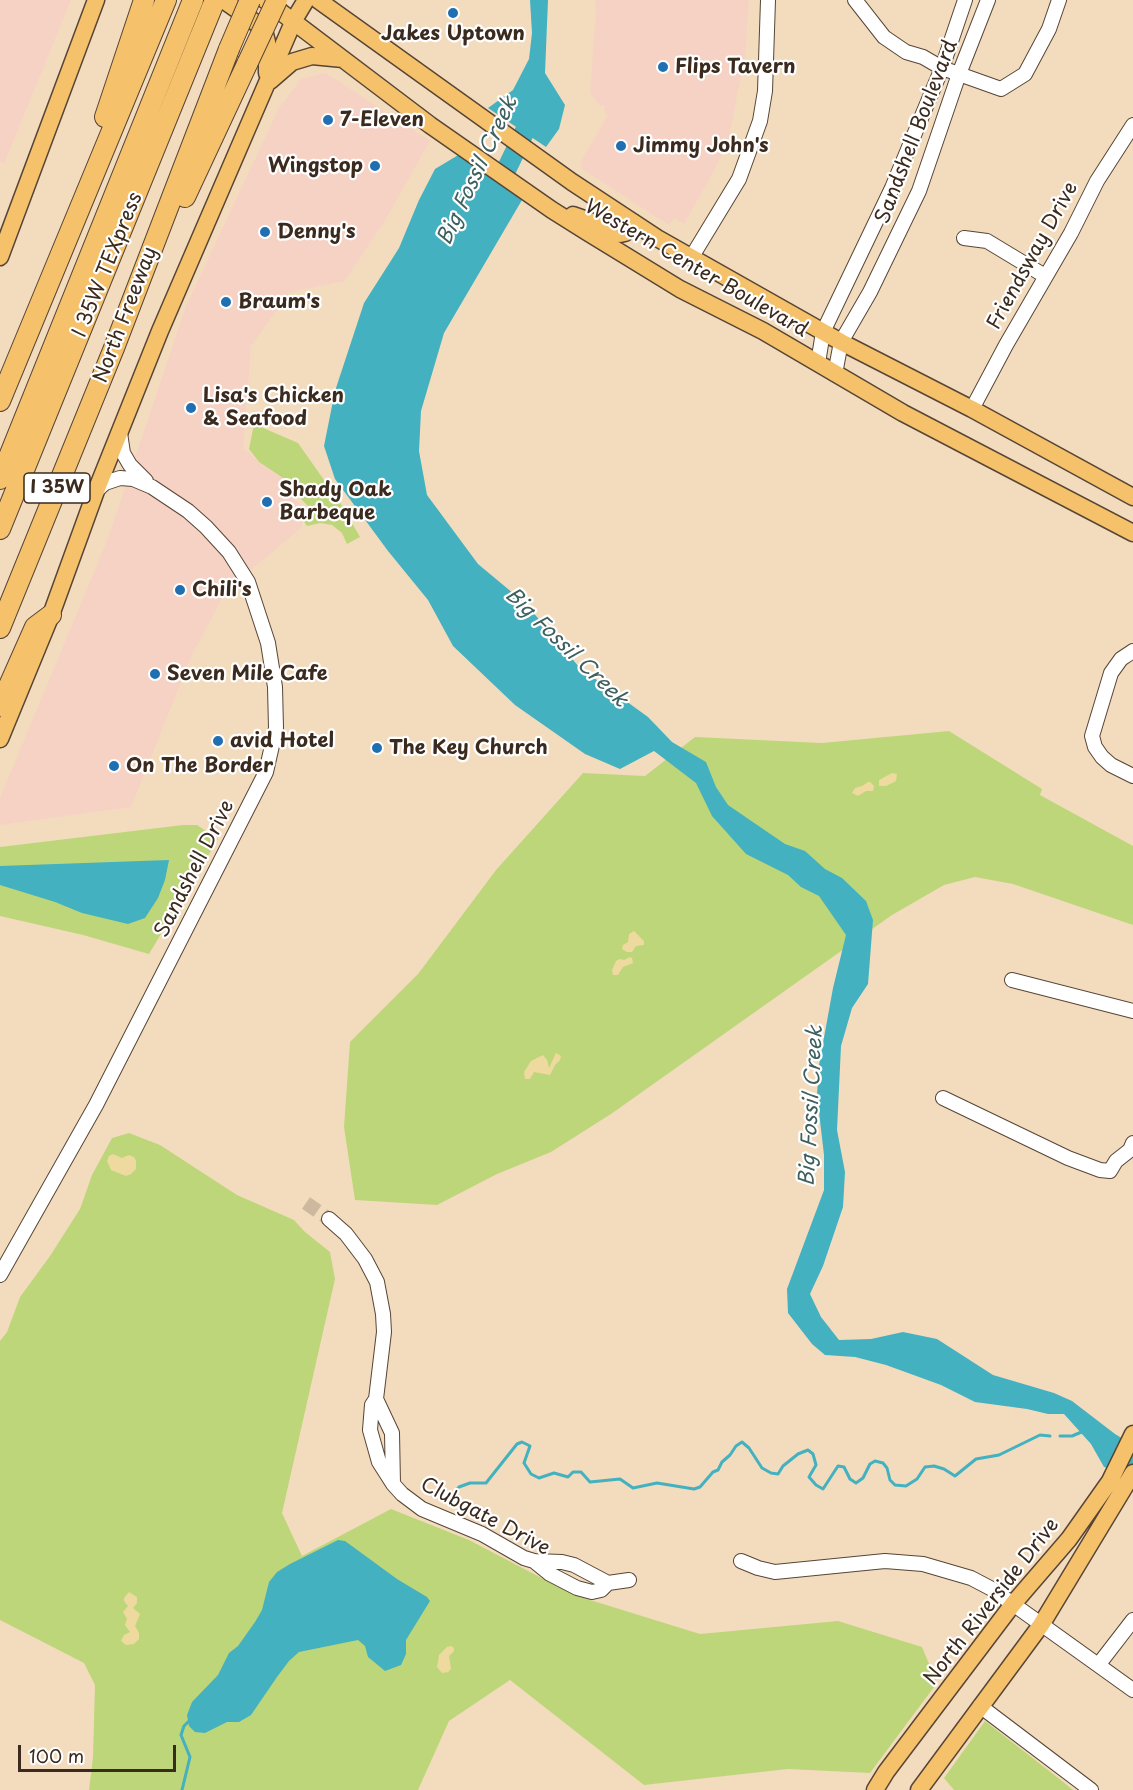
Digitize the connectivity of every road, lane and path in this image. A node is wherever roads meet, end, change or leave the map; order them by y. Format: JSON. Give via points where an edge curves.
{"nodes":[{"id":1,"x":96,"y":0,"type":"edge"},
{"id":2,"x":144,"y":0,"type":"edge"},
{"id":3,"x":166,"y":0,"type":"edge"},
{"id":4,"x":215,"y":0,"type":"edge"},
{"id":5,"x":223,"y":0,"type":"edge"},
{"id":6,"x":250,"y":0,"type":"edge"},
{"id":7,"x":265,"y":0,"type":"edge"},
{"id":8,"x":277,"y":0,"type":"edge"},
{"id":9,"x":306,"y":0,"type":"edge"},
{"id":10,"x":318,"y":0,"type":"edge"},
{"id":11,"x":768,"y":0,"type":"edge"},
{"id":12,"x":855,"y":0,"type":"edge"},
{"id":13,"x":965,"y":0,"type":"edge"},
{"id":14,"x":988,"y":0,"type":"edge"},
{"id":15,"x":1059,"y":0,"type":"edge"},
{"id":16,"x":190,"y":9,"type":"edge"},
{"id":17,"x":294,"y":20,"type":"junction"},
{"id":18,"x":343,"y":58,"type":"junction"},
{"id":19,"x":942,"y":68,"type":"junction"},
{"id":20,"x":959,"y":74,"type":"junction"},
{"id":21,"x":267,"y":83,"type":"junction"},
{"id":22,"x":1133,"y":125,"type":"edge"},
{"id":23,"x":90,"y":183,"type":"junction"},
{"id":24,"x":552,"y":210,"type":"junction"},
{"id":25,"x":633,"y":222,"type":"junction"},
{"id":26,"x":964,"y":238,"type":"dead end"},
{"id":27,"x":0,"y":257,"type":"edge"},
{"id":28,"x":691,"y":258,"type":"junction"},
{"id":29,"x":1045,"y":276,"type":"junction"},
{"id":30,"x":823,"y":332,"type":"junction"},
{"id":31,"x":841,"y":342,"type":"junction"},
{"id":32,"x":114,"y":348,"type":"junction"},
{"id":33,"x":818,"y":363,"type":"junction"},
{"id":34,"x":835,"y":374,"type":"junction"},
{"id":35,"x":0,"y":401,"type":"edge"},
{"id":36,"x":972,"y":409,"type":"junction"},
{"id":37,"x":120,"y":434,"type":"junction"},
{"id":38,"x":9,"y":482,"type":"edge"},
{"id":39,"x":152,"y":487,"type":"junction"},
{"id":40,"x":96,"y":491,"type":"junction"},
{"id":41,"x":1133,"y":497,"type":"edge"},
{"id":42,"x":0,"y":529,"type":"edge"},
{"id":43,"x":1133,"y":533,"type":"edge"},
{"id":44,"x":0,"y":538,"type":"edge"},
{"id":45,"x":51,"y":615,"type":"junction"},
{"id":46,"x":0,"y":628,"type":"edge"},
{"id":47,"x":1133,"y":651,"type":"edge"},
{"id":48,"x":0,"y":706,"type":"edge"},
{"id":49,"x":0,"y":739,"type":"edge"},
{"id":50,"x":1133,"y":777,"type":"edge"},
{"id":51,"x":1012,"y":980,"type":"dead end"},
{"id":52,"x":1133,"y":1011,"type":"edge"},
{"id":53,"x":943,"y":1098,"type":"dead end"},
{"id":54,"x":1133,"y":1143,"type":"edge"},
{"id":55,"x":329,"y":1219,"type":"tunnel mouth"},
{"id":56,"x":0,"y":1275,"type":"edge"},
{"id":57,"x":376,"y":1399,"type":"junction"},
{"id":58,"x":1133,"y":1434,"type":"edge"},
{"id":59,"x":1133,"y":1473,"type":"edge"},
{"id":60,"x":393,"y":1484,"type":"junction"},
{"id":61,"x":1116,"y":1486,"type":"junction"},
{"id":62,"x":534,"y":1561,"type":"junction"},
{"id":63,"x":741,"y":1561,"type":"dead end"},
{"id":64,"x":629,"y":1581,"type":"dead end"},
{"id":65,"x":608,"y":1583,"type":"junction"},
{"id":66,"x":1013,"y":1604,"type":"junction"},
{"id":67,"x":1133,"y":1620,"type":"edge"},
{"id":68,"x":1041,"y":1625,"type":"junction"},
{"id":69,"x":1099,"y":1664,"type":"junction"},
{"id":70,"x":1133,"y":1690,"type":"edge"},
{"id":71,"x":980,"y":1706,"type":"junction"},
{"id":72,"x":875,"y":1790,"type":"edge"},
{"id":73,"x":919,"y":1790,"type":"edge"},
{"id":74,"x":1091,"y":1790,"type":"edge"}],
"edges":[{"from":1,"to":27,"type":"main road"},
{"from":2,"to":23,"type":"highway","via":[[91,158]]},
{"from":3,"to":23,"type":"highway"},
{"from":4,"to":38,"type":"highway","name":"I 35W TEXpress"},
{"from":5,"to":21,"type":"main road","via":[[256,22],[265,34]]},
{"from":6,"to":32,"type":"highway","name":"North Freeway","number":"I 35W","bridge":true},
{"from":7,"to":17,"type":"main road","name":"Western Center Boulevard"},
{"from":8,"to":32,"type":"highway","bridge":true,"via":[[189,188],[136,318]]},
{"from":9,"to":17,"type":"main road"},
{"from":10,"to":25,"type":"main road","name":"Western Center Boulevard"},
{"from":11,"to":28,"type":"street","via":[[766,84],[760,122],[739,180]]},
{"from":12,"to":19,"type":"street","via":[[895,45]]},
{"from":13,"to":19,"type":"street","name":"Sandshell Boulevard"},
{"from":14,"to":20,"type":"street","name":"Sandshell Boulevard"},
{"from":15,"to":20,"type":"street","via":[[1049,29],[1025,74],[1001,89]]},
{"from":16,"to":38,"type":"highway","name":"I 35W TEXpress"},
{"from":17,"to":18,"type":"main road","name":"Western Center Boulevard"},
{"from":17,"to":21,"type":"main road","name":"North Freeway"},
{"from":18,"to":21,"type":"main road","via":[[312,56],[292,62]]},
{"from":18,"to":24,"type":"main road","name":"Western Center Boulevard"},
{"from":19,"to":20,"type":"street"},
{"from":19,"to":30,"type":"street","name":"Sandshell Boulevard","via":[[892,188]]},
{"from":20,"to":31,"type":"street","name":"Sandshell Boulevard","via":[[919,191]]},
{"from":21,"to":37,"type":"main road","name":"North Freeway"},
{"from":22,"to":29,"type":"street","name":"Friendsway Drive"},
{"from":23,"to":35,"type":"highway"},
{"from":24,"to":25,"type":"main road","via":[[590,220],[620,234]]},
{"from":24,"to":33,"type":"main road","name":"Western Center Boulevard","via":[[680,289]]},
{"from":25,"to":28,"type":"main road","name":"Western Center Boulevard"},
{"from":26,"to":29,"type":"street","via":[[987,241]]},
{"from":28,"to":30,"type":"main road","name":"Western Center Boulevard"},
{"from":29,"to":36,"type":"street","name":"Friendsway Drive"},
{"from":30,"to":31,"type":"main road","name":"Western Center Boulevard"},
{"from":30,"to":33,"type":"street","name":"Sandshell Boulevard"},
{"from":31,"to":34,"type":"street","name":"Sandshell Boulevard"},
{"from":31,"to":36,"type":"main road","name":"Western Center Boulevard"},
{"from":32,"to":46,"type":"highway","name":"North Freeway","number":"I 35W"},
{"from":33,"to":34,"type":"main road","name":"Western Center Boulevard"},
{"from":34,"to":43,"type":"main road","name":"Western Center Boulevard"},
{"from":36,"to":41,"type":"main road","name":"Western Center Boulevard"},
{"from":37,"to":39,"type":"street","name":"Sandshell Drive","via":[[130,465]]},
{"from":37,"to":40,"type":"main road","name":"North Freeway"},
{"from":38,"to":42,"type":"highway","name":"I 35W TEXpress"},
{"from":38,"to":44,"type":"highway"},
{"from":39,"to":40,"type":"street","name":"Sandshell Drive","via":[[120,478]]},
{"from":39,"to":56,"type":"street","name":"Sandshell Drive","via":[[206,526],[248,582],[268,643],[276,728],[266,772],[96,1106]]},
{"from":40,"to":45,"type":"main road","name":"North Freeway"},
{"from":45,"to":48,"type":"highway","via":[[36,627]]},
{"from":45,"to":49,"type":"main road","name":"North Freeway"},
{"from":47,"to":50,"type":"street","via":[[1111,673],[1092,736],[1102,757]]},
{"from":51,"to":52,"type":"street"},
{"from":53,"to":54,"type":"street","via":[[1092,1168],[1110,1171]]},
{"from":55,"to":57,"type":"street","name":"Clubgate Drive","via":[[365,1258],[377,1282],[384,1332]]},
{"from":57,"to":60,"type":"street","via":[[392,1433]]},
{"from":57,"to":60,"type":"street","name":"Clubgate Drive","via":[[370,1430],[379,1462]]},
{"from":58,"to":61,"type":"main road","name":"North Riverside Drive"},
{"from":59,"to":61,"type":"main road","name":"North Riverside Drive"},
{"from":60,"to":62,"type":"street","name":"Clubgate Drive","via":[[422,1509]]},
{"from":61,"to":66,"type":"main road","name":"North Riverside Drive"},
{"from":61,"to":68,"type":"main road","name":"North Riverside Drive"},
{"from":62,"to":65,"type":"street","via":[[574,1565]]},
{"from":62,"to":65,"type":"street","name":"Clubgate Drive","via":[[578,1588],[592,1592]]},
{"from":63,"to":66,"type":"street","via":[[775,1572],[885,1561],[923,1564],[971,1578]]},
{"from":64,"to":65,"type":"street","name":"Clubgate Drive"},
{"from":66,"to":68,"type":"street"},
{"from":66,"to":72,"type":"main road","name":"North Riverside Drive"},
{"from":67,"to":69,"type":"street"},
{"from":68,"to":69,"type":"street"},
{"from":68,"to":71,"type":"main road","name":"North Riverside Drive"},
{"from":69,"to":70,"type":"street"},
{"from":71,"to":73,"type":"main road","name":"North Riverside Drive"},
{"from":71,"to":74,"type":"street"}]}
